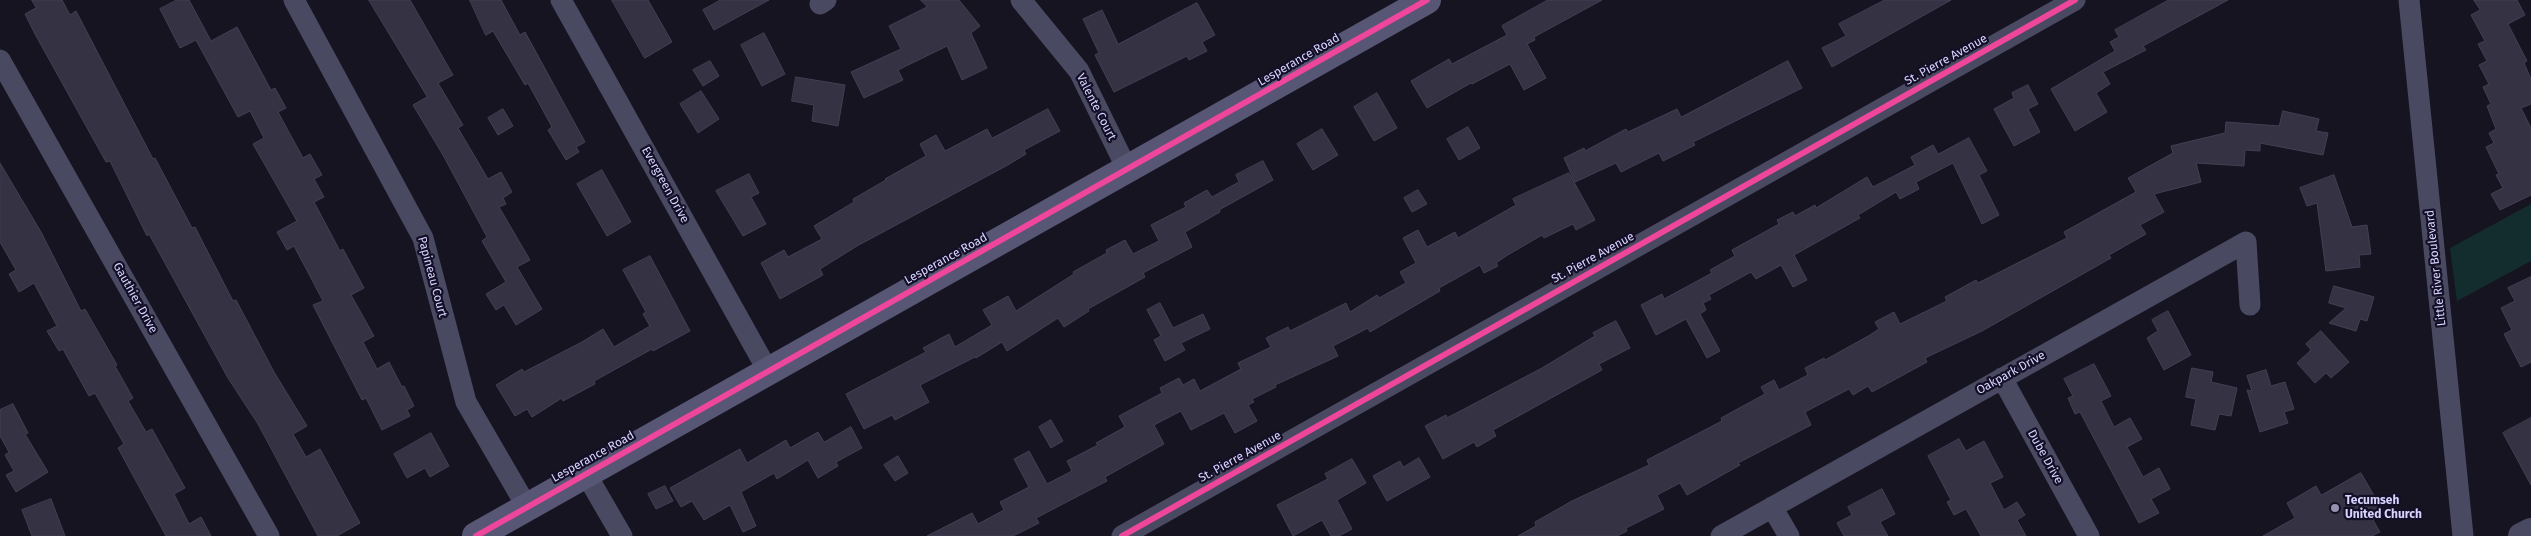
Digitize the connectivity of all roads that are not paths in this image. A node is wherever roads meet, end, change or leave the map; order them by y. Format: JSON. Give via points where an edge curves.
{"nodes":[{"id":1,"x":294,"y":0,"type":"edge"},
{"id":2,"x":561,"y":0,"type":"edge"},
{"id":3,"x":1021,"y":0,"type":"edge"},
{"id":4,"x":1427,"y":0,"type":"edge"},
{"id":5,"x":2075,"y":0,"type":"edge"},
{"id":6,"x":2409,"y":0,"type":"edge"},
{"id":7,"x":0,"y":60,"type":"edge"},
{"id":8,"x":1128,"y":170,"type":"junction"},
{"id":9,"x":2250,"y":305,"type":"dead end"},
{"id":10,"x":768,"y":371,"type":"junction"},
{"id":11,"x":2002,"y":378,"type":"junction"},
{"id":12,"x":586,"y":474,"type":"junction"},
{"id":13,"x":527,"y":507,"type":"junction"},
{"id":14,"x":1772,"y":507,"type":"junction"},
{"id":15,"x":2531,"y":530,"type":"edge"},
{"id":16,"x":269,"y":536,"type":"edge"},
{"id":17,"x":476,"y":536,"type":"edge"},
{"id":18,"x":622,"y":536,"type":"edge"},
{"id":19,"x":1122,"y":536,"type":"edge"},
{"id":20,"x":1721,"y":536,"type":"edge"},
{"id":21,"x":1789,"y":536,"type":"edge"},
{"id":22,"x":2089,"y":536,"type":"edge"},
{"id":23,"x":2463,"y":536,"type":"edge"},
{"id":24,"x":2521,"y":536,"type":"edge"}],
"edges":[{"from":1,"to":13,"type":"street","name":"Papineau Court","via":[[423,238],[466,402]]},
{"from":2,"to":10,"type":"street","name":"Evergreen Drive"},
{"from":3,"to":8,"type":"street","name":"Valente Court","via":[[1079,71]]},
{"from":4,"to":8,"type":"main road","name":"Lesperance Road"},
{"from":5,"to":19,"type":"street","name":"St. Pierre Avenue"},
{"from":6,"to":23,"type":"street","name":"Little River Boulevard"},
{"from":7,"to":16,"type":"street","name":"Gauthier Drive"},
{"from":8,"to":10,"type":"main road","name":"Lesperance Road"},
{"from":9,"to":11,"type":"street","name":"Oakpark Drive","via":[[2246,242]]},
{"from":10,"to":12,"type":"main road","name":"Lesperance Road"},
{"from":11,"to":14,"type":"street","name":"Oakpark Drive"},
{"from":11,"to":22,"type":"street","name":"Dube Drive"},
{"from":12,"to":13,"type":"main road","name":"Lesperance Road"},
{"from":12,"to":18,"type":"street"},
{"from":13,"to":17,"type":"main road","name":"Lesperance Road"},
{"from":14,"to":20,"type":"street","name":"Oakpark Drive"},
{"from":14,"to":21,"type":"street"},
{"from":15,"to":24,"type":"street"}]}
